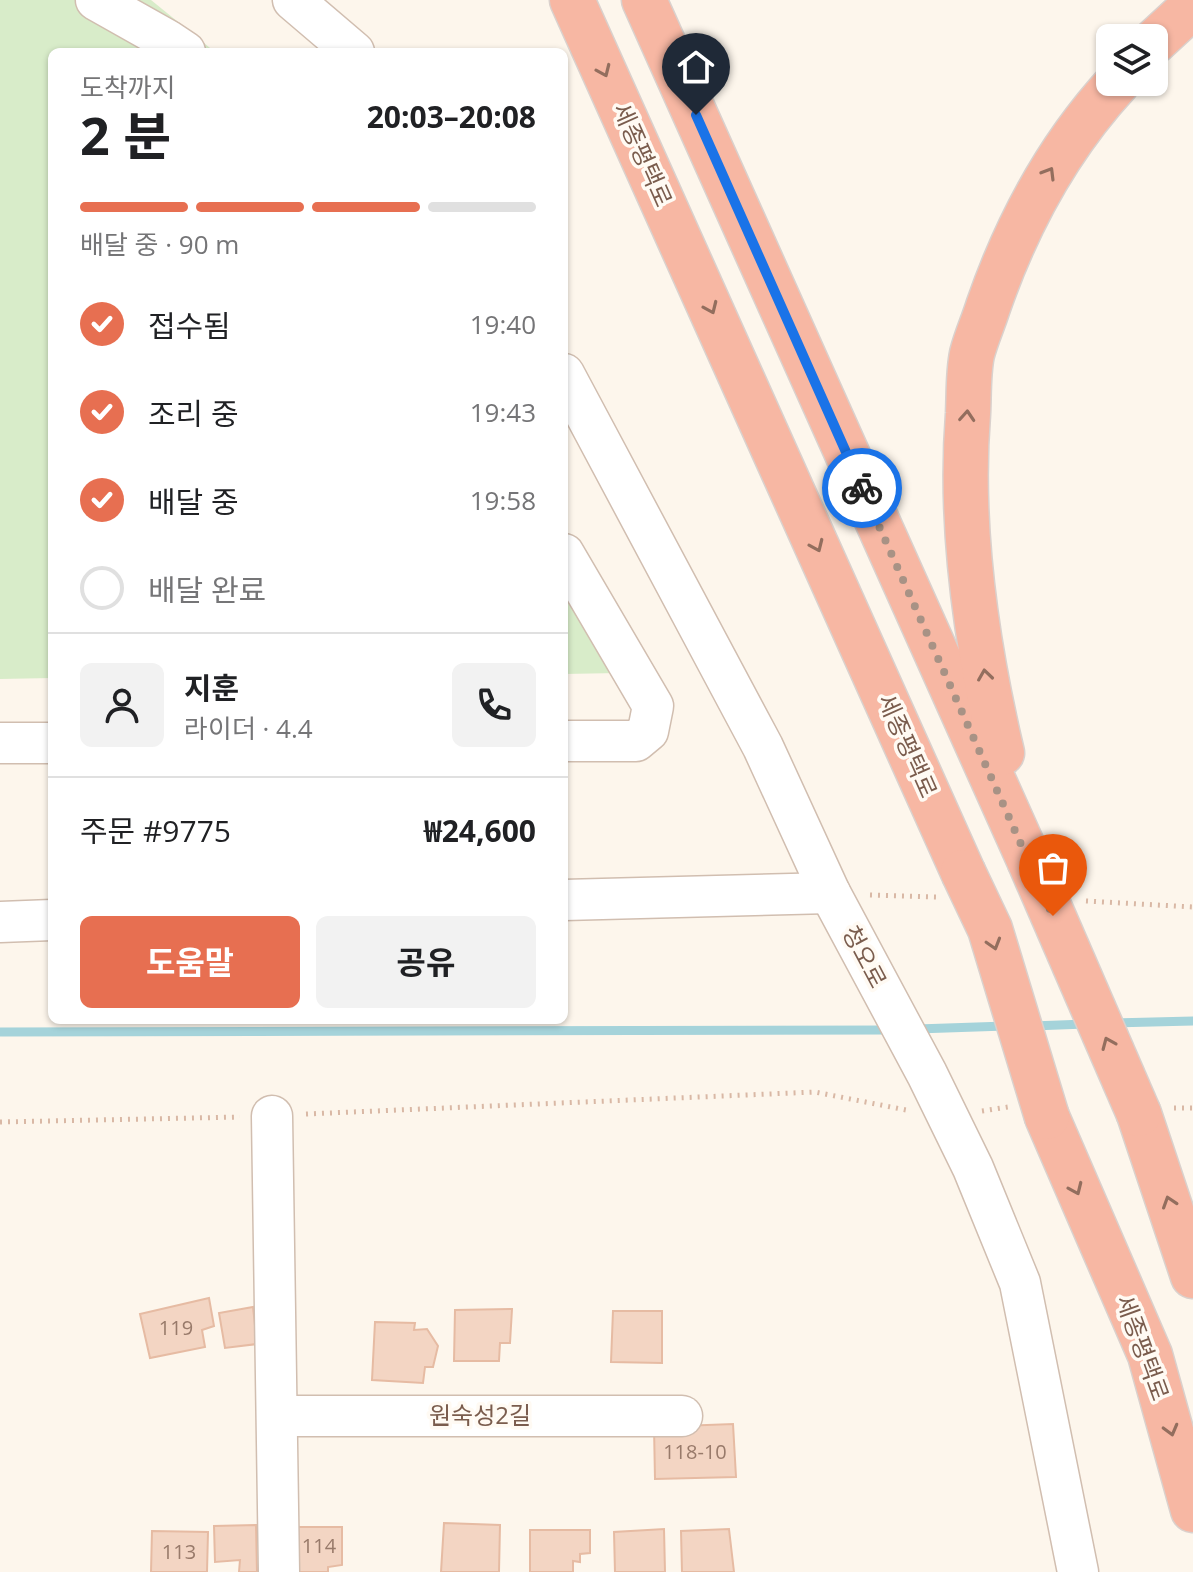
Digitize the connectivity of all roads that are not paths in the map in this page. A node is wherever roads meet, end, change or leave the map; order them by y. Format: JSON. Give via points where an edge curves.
{"nodes":[{"id":1,"x":96,"y":0,"type":"edge"},
{"id":2,"x":293,"y":0,"type":"edge"},
{"id":3,"x":572,"y":0,"type":"edge"},
{"id":4,"x":644,"y":0,"type":"edge"},
{"id":5,"x":1193,"y":6,"type":"edge"},
{"id":6,"x":1168,"y":29,"type":"edge"},
{"id":7,"x":179,"y":48,"type":"edge"},
{"id":8,"x":349,"y":48,"type":"edge"},
{"id":9,"x":1105,"y":96,"type":"edge"},
{"id":10,"x":568,"y":381,"type":"edge"},
{"id":11,"x":568,"y":561,"type":"edge"},
{"id":12,"x":568,"y":741,"type":"edge"},
{"id":13,"x":0,"y":743,"type":"edge"},
{"id":14,"x":48,"y":743,"type":"edge"},
{"id":15,"x":1029,"y":860,"type":"junction"},
{"id":16,"x":830,"y":893,"type":"junction"},
{"id":17,"x":568,"y":900,"type":"edge"},
{"id":18,"x":48,"y":920,"type":"edge"},
{"id":19,"x":0,"y":922,"type":"edge"},
{"id":20,"x":272,"y":1116,"type":"road end"},
{"id":21,"x":1193,"y":1276,"type":"edge"},
{"id":22,"x":278,"y":1416,"type":"junction"},
{"id":23,"x":682,"y":1416,"type":"dead end"},
{"id":24,"x":1193,"y":1510,"type":"edge"},
{"id":25,"x":279,"y":1572,"type":"edge"},
{"id":26,"x":1078,"y":1572,"type":"edge"}],
"edges":[{"from":1,"to":7,"type":"street"},
{"from":2,"to":8,"type":"street"},
{"from":3,"to":24,"type":"highway","name":"세종평택로","one_way":true,"bridge":true,"via":[[990,929],[1047,1117],[1150,1355]]},
{"from":4,"to":15,"type":"highway"},
{"from":5,"to":6,"type":"highway"},
{"from":15,"to":9,"type":"highway","one_way":true,"via":[[988,691],[965,523],[972,355],[1004,261],[1047,173]]},
{"from":10,"to":16,"type":"street","name":"청오로","via":[[763,747]]},
{"from":11,"to":12,"type":"street","via":[[653,706],[648,731],[636,741]]},
{"from":13,"to":14,"type":"street"},
{"from":21,"to":15,"type":"highway","one_way":true,"bridge":true,"via":[[1139,1114]]},
{"from":16,"to":17,"type":"street"},
{"from":16,"to":26,"type":"street","name":"청오로","via":[[973,1168],[1020,1283]]},
{"from":18,"to":19,"type":"street"},
{"from":20,"to":22,"type":"street"},
{"from":22,"to":23,"type":"street","name":"원숙성2길"},
{"from":22,"to":25,"type":"street"}]}
